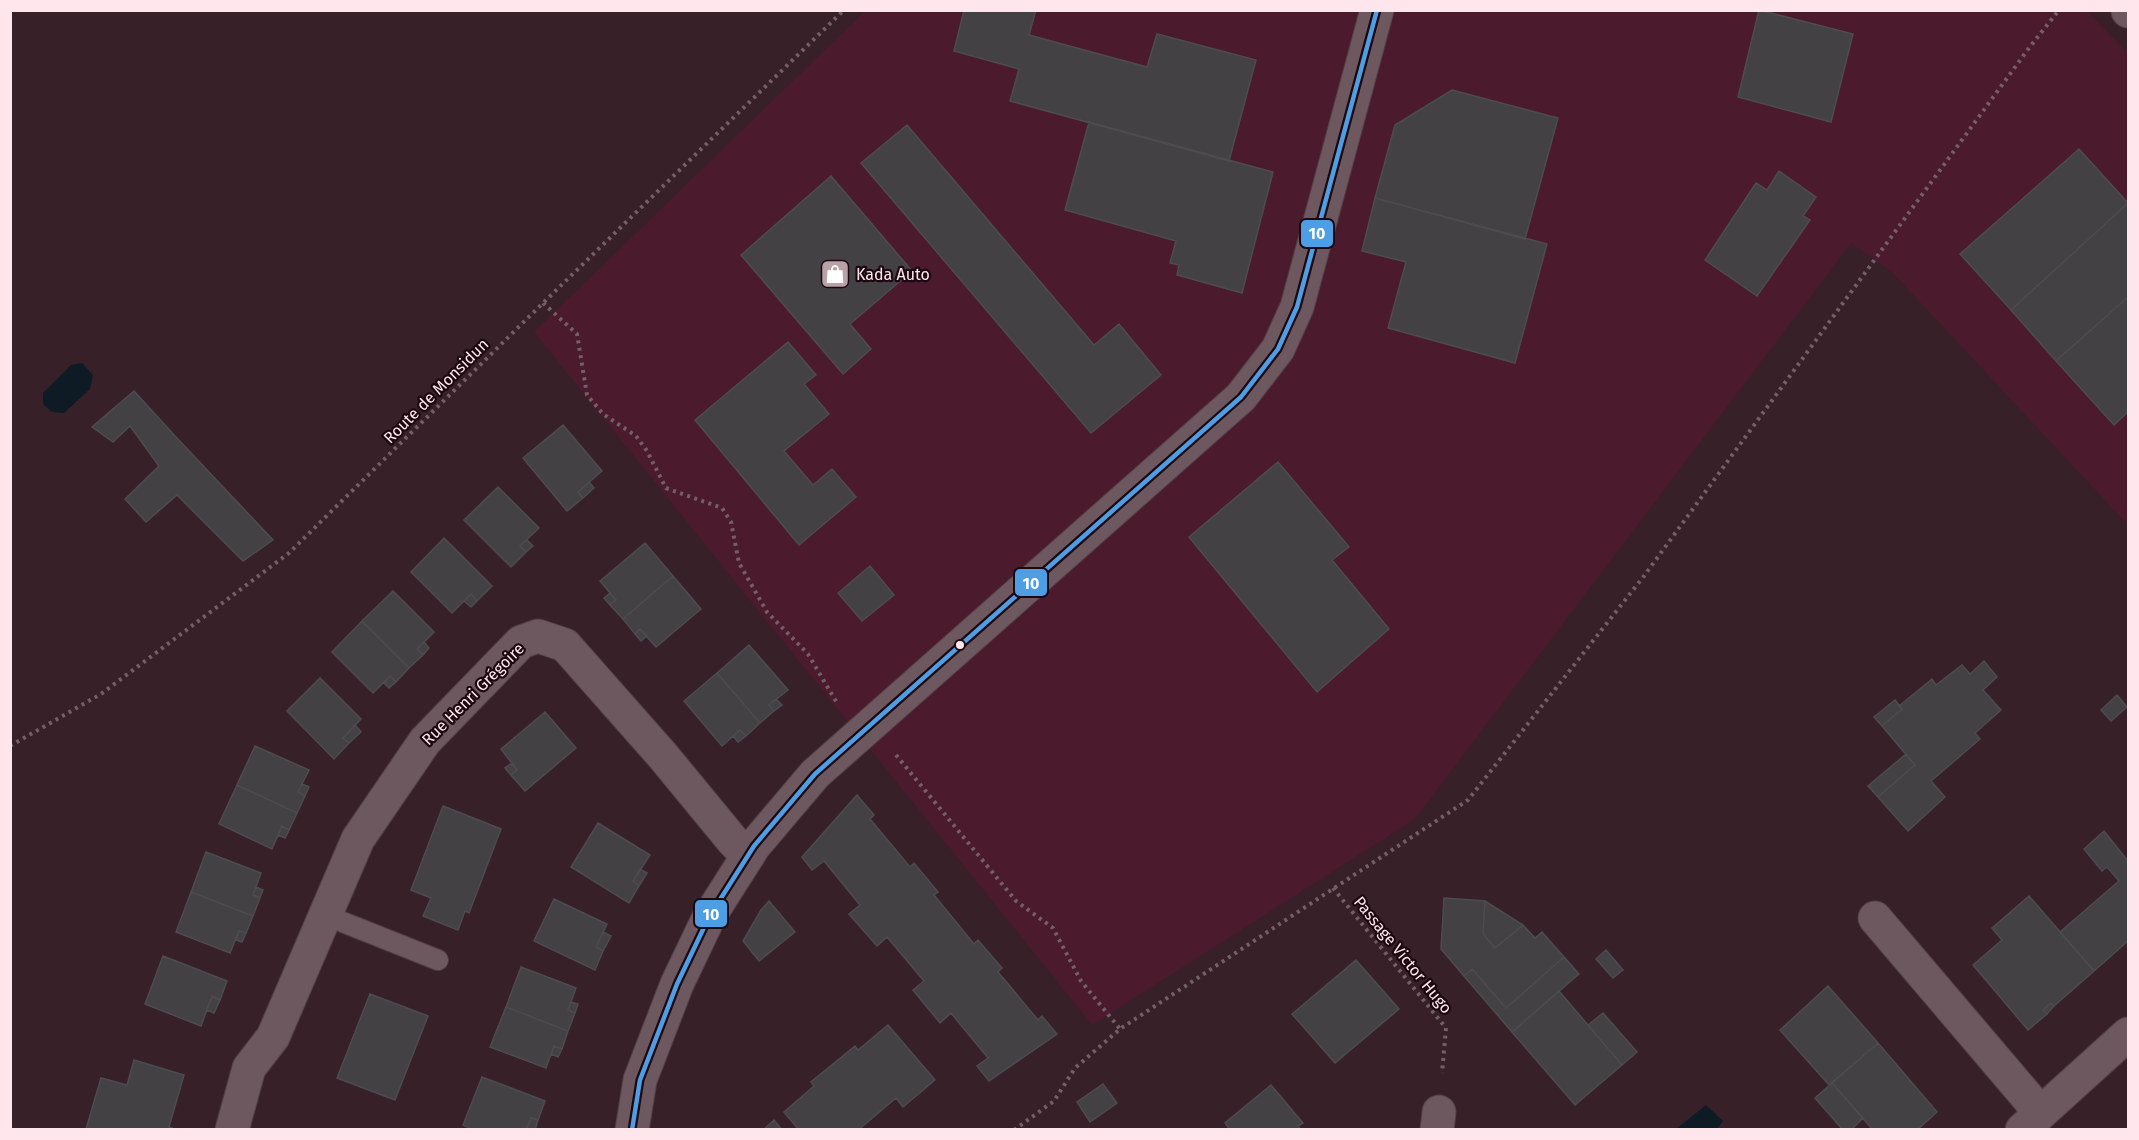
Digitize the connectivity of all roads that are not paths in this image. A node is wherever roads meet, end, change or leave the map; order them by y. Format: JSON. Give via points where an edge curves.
{"nodes":[{"id":1,"x":1377,"y":10,"type":"edge"},
{"id":2,"x":748,"y":856,"type":"junction"},
{"id":3,"x":325,"y":915,"type":"junction"},
{"id":4,"x":1875,"y":918,"type":"dead end"},
{"id":5,"x":438,"y":960,"type":"dead end"},
{"id":6,"x":2128,"y":1034,"type":"edge"},
{"id":7,"x":2031,"y":1121,"type":"edge"},
{"id":8,"x":232,"y":1130,"type":"edge"},
{"id":9,"x":632,"y":1130,"type":"edge"}],
"edges":[{"from":1,"to":2,"type":"street","via":[[1297,307],[1278,349],[1241,397],[815,774]]},
{"from":2,"to":3,"type":"street","name":"Rue Henri Grégoire","via":[[565,645],[538,636],[521,642],[425,741],[358,839]]},
{"from":2,"to":9,"type":"street","via":[[709,917],[677,984],[640,1080]]},
{"from":3,"to":5,"type":"lane"},
{"from":3,"to":8,"type":"street","name":"Rue Henri Grégoire","via":[[273,1037],[249,1068]]},
{"from":4,"to":7,"type":"street"},
{"from":6,"to":7,"type":"street"}]}
